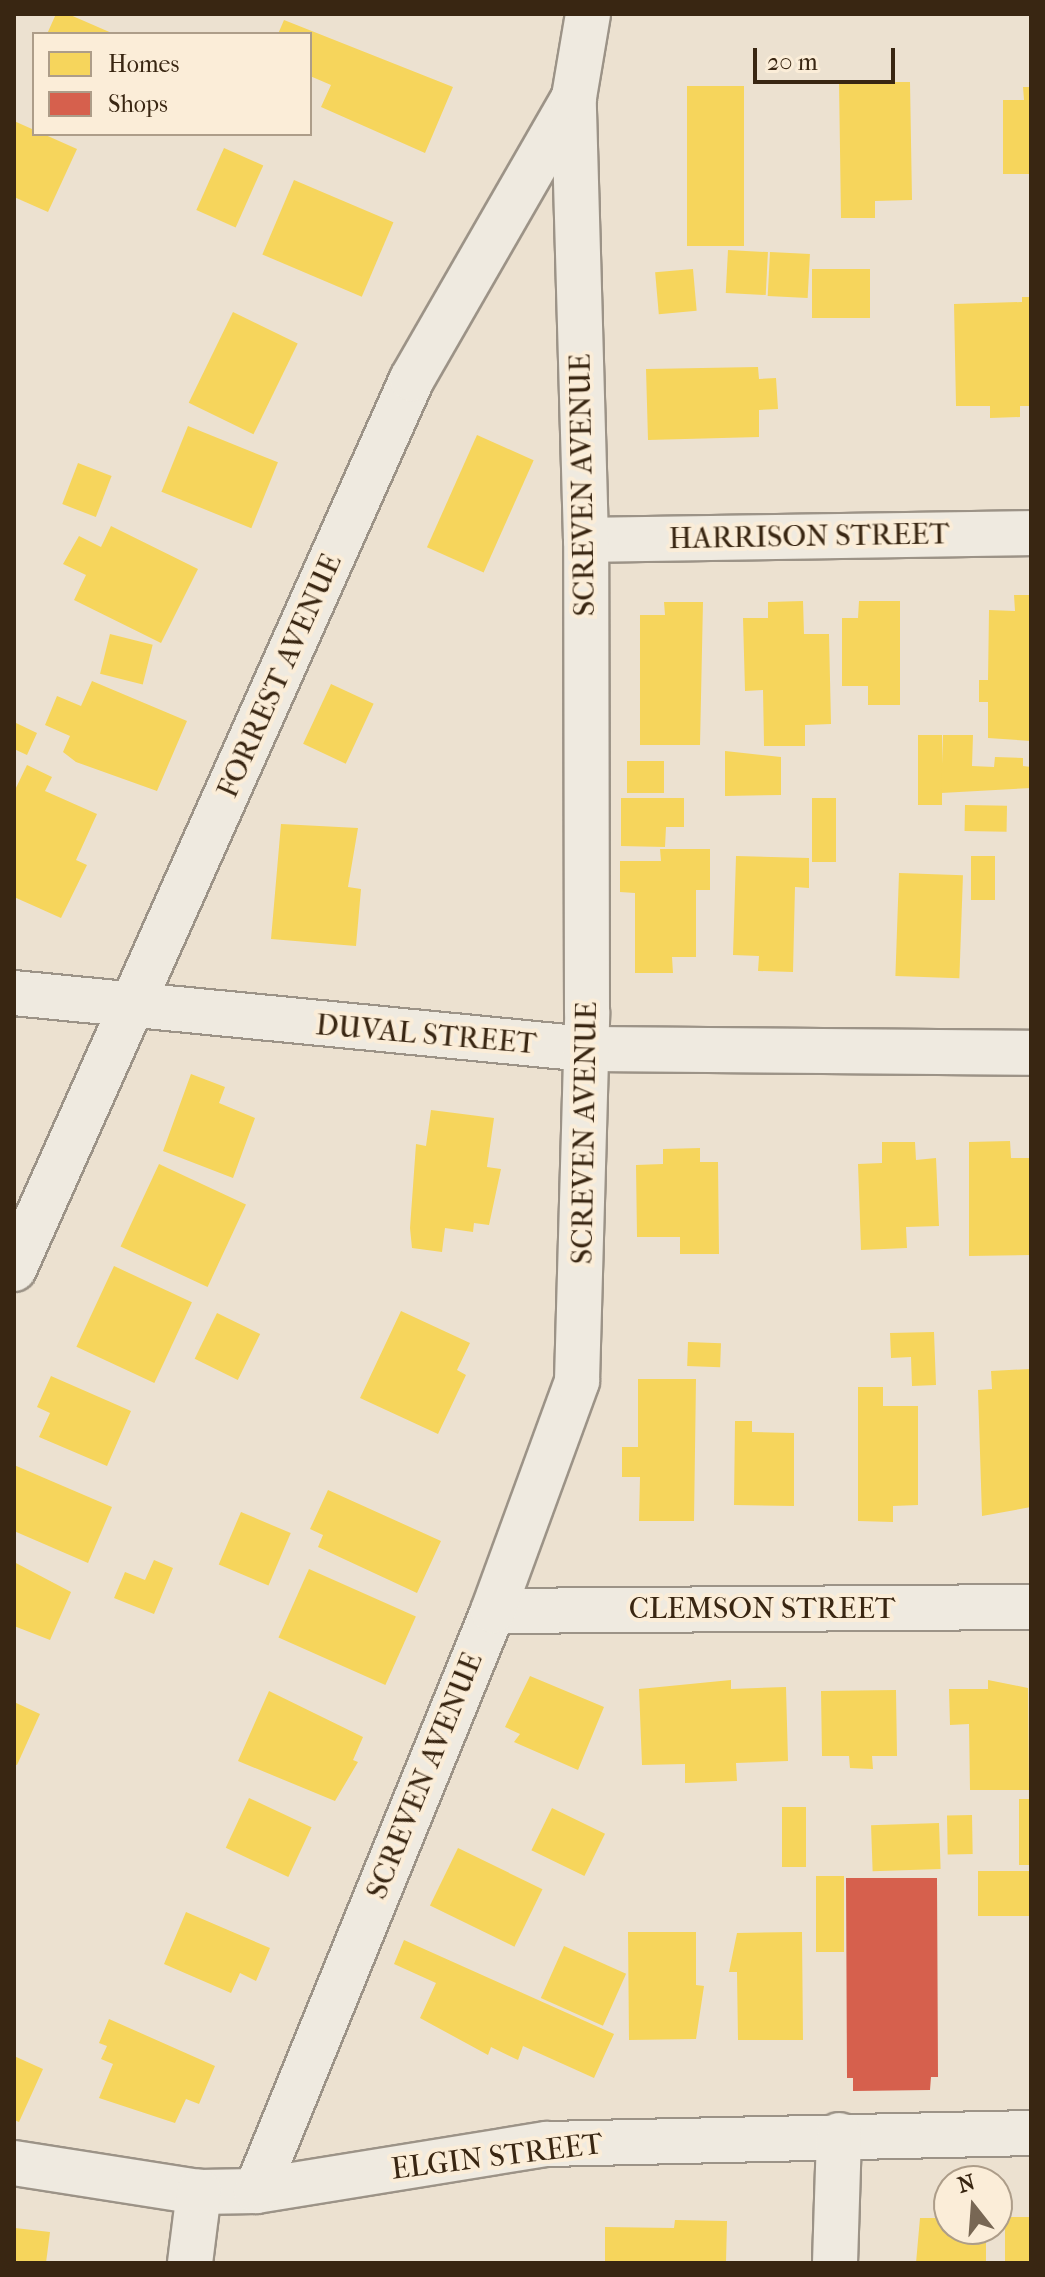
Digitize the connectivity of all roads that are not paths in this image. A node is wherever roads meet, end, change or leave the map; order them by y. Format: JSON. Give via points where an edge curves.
{"nodes":[{"id":1,"x":588,"y":14,"type":"edge"},
{"id":2,"x":574,"y":97,"type":"junction"},
{"id":3,"x":1031,"y":533,"type":"edge"},
{"id":4,"x":586,"y":540,"type":"junction"},
{"id":5,"x":14,"y":993,"type":"edge"},
{"id":6,"x":131,"y":1007,"type":"junction"},
{"id":7,"x":586,"y":1049,"type":"junction"},
{"id":8,"x":1031,"y":1053,"type":"edge"},
{"id":9,"x":14,"y":1269,"type":"edge"},
{"id":10,"x":1031,"y":1607,"type":"edge"},
{"id":11,"x":493,"y":1611,"type":"junction"},
{"id":12,"x":1031,"y":2133,"type":"edge"},
{"id":13,"x":839,"y":2135,"type":"junction"},
{"id":14,"x":14,"y":2163,"type":"edge"},
{"id":15,"x":256,"y":2191,"type":"junction"},
{"id":16,"x":199,"y":2192,"type":"junction"},
{"id":17,"x":190,"y":2263,"type":"edge"},
{"id":18,"x":835,"y":2263,"type":"edge"}],
"edges":[{"from":1,"to":2,"type":"street","name":"SCREVEN AVENUE"},
{"from":2,"to":4,"type":"street","name":"SCREVEN AVENUE"},
{"from":2,"to":6,"type":"street","name":"FORREST AVENUE","via":[[412,379]]},
{"from":3,"to":4,"type":"street","name":"HARRISON STREET"},
{"from":4,"to":7,"type":"street","name":"SCREVEN AVENUE"},
{"from":5,"to":6,"type":"street","name":"DUVAL STREET"},
{"from":6,"to":7,"type":"street","name":"DUVAL STREET"},
{"from":6,"to":9,"type":"street","name":"FORREST AVENUE"},
{"from":7,"to":8,"type":"street","name":"DUVAL STREET"},
{"from":7,"to":11,"type":"street","name":"SCREVEN AVENUE","via":[[577,1381]]},
{"from":10,"to":11,"type":"street","name":"CLEMSON STREET"},
{"from":11,"to":15,"type":"street","name":"SCREVEN AVENUE"},
{"from":12,"to":13,"type":"street","name":"ELGIN STREET"},
{"from":13,"to":15,"type":"street","name":"ELGIN STREET","via":[[547,2144]]},
{"from":13,"to":18,"type":"street"},
{"from":14,"to":16,"type":"street","name":"ELGIN STREET"},
{"from":15,"to":16,"type":"street","name":"ELGIN STREET"},
{"from":16,"to":17,"type":"street"}]}
